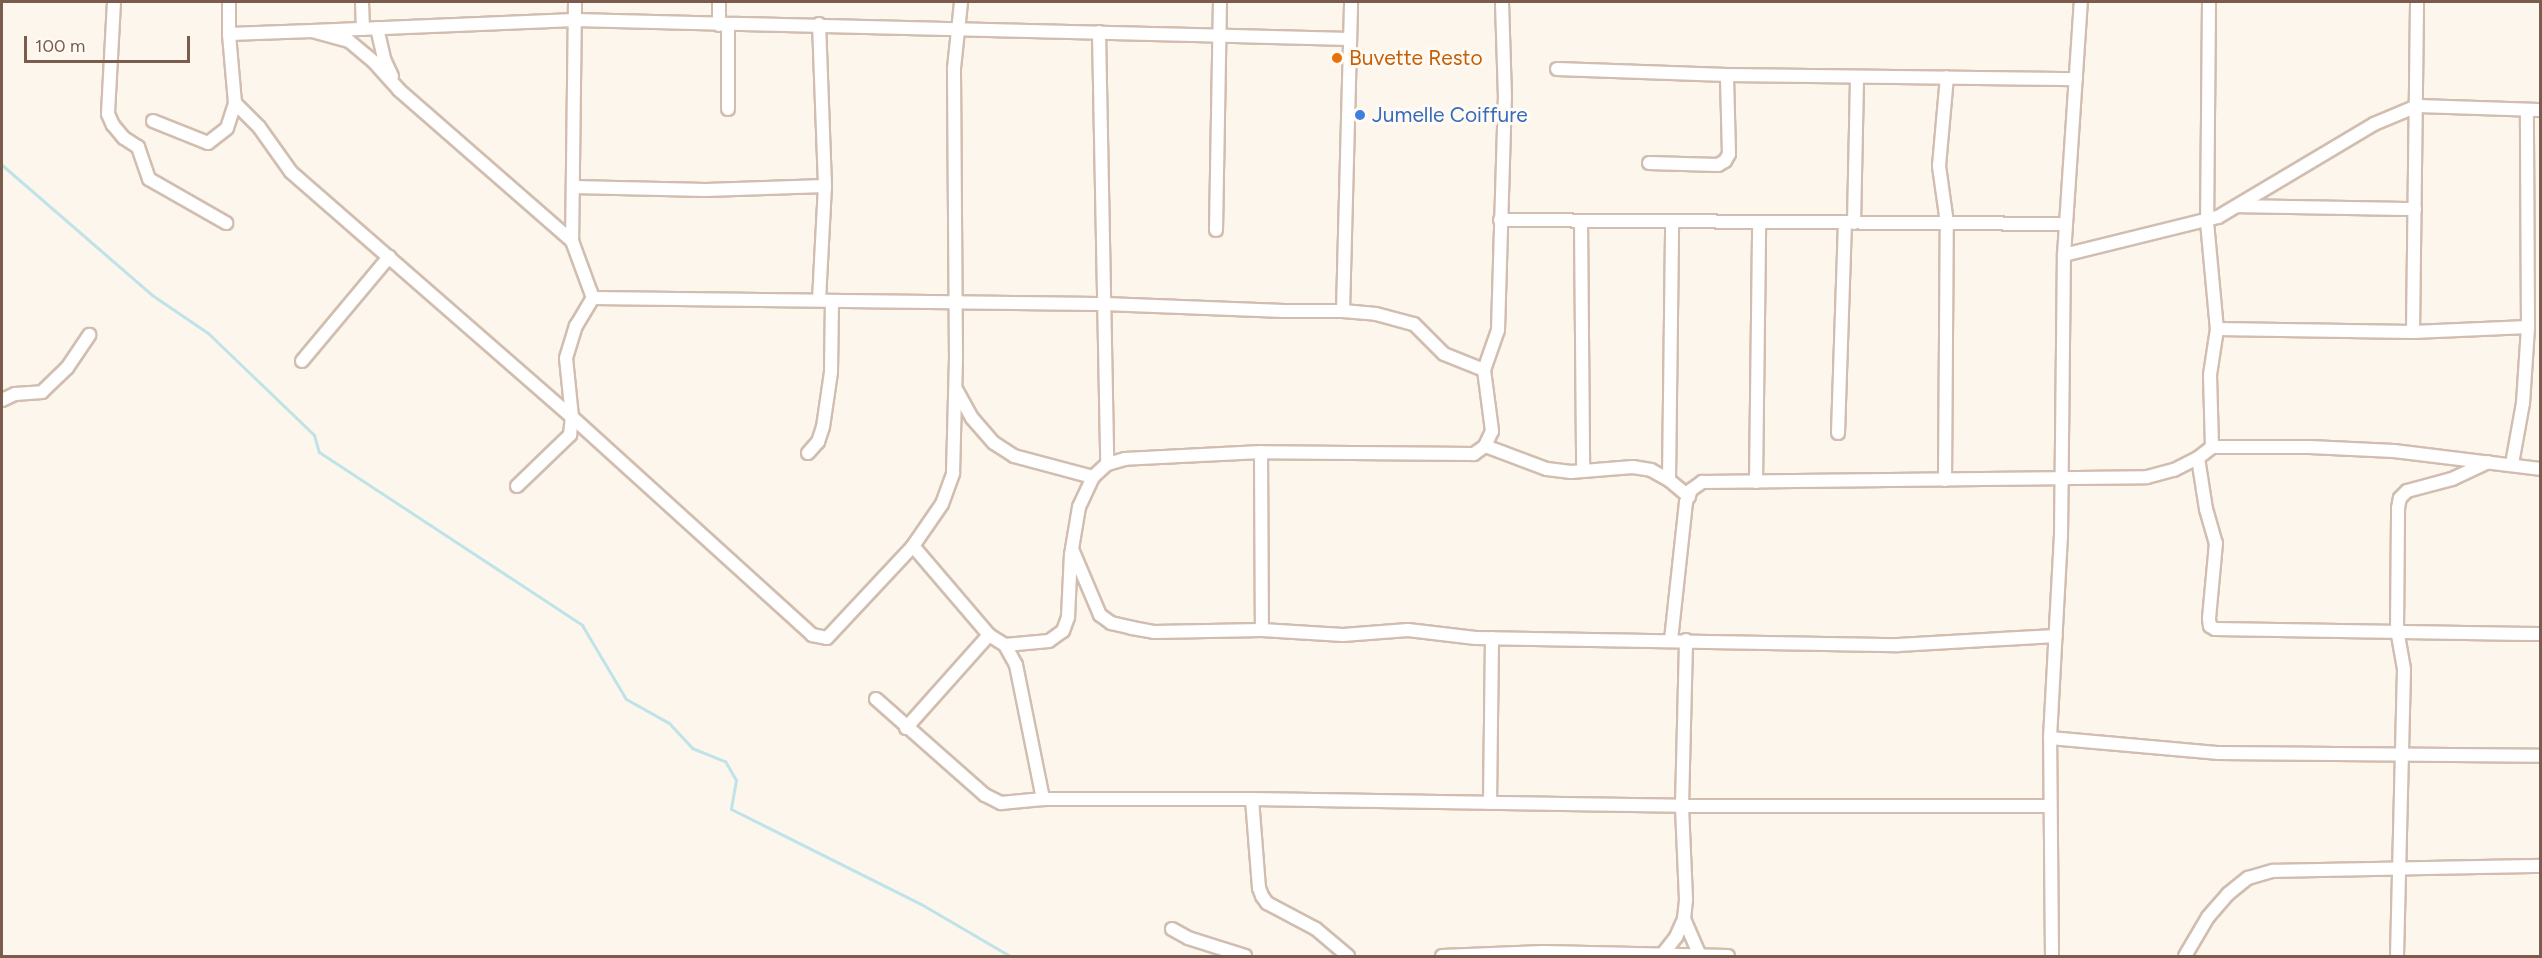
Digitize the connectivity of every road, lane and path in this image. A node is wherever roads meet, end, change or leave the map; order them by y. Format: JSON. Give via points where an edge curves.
{"nodes":[{"id":1,"x":114,"y":2,"type":"edge"},
{"id":2,"x":230,"y":2,"type":"edge"},
{"id":3,"x":362,"y":2,"type":"edge"},
{"id":4,"x":575,"y":2,"type":"edge"},
{"id":5,"x":719,"y":2,"type":"edge"},
{"id":6,"x":961,"y":2,"type":"edge"},
{"id":7,"x":1220,"y":2,"type":"edge"},
{"id":8,"x":1351,"y":2,"type":"edge"},
{"id":9,"x":1502,"y":2,"type":"edge"},
{"id":10,"x":2081,"y":2,"type":"edge"},
{"id":11,"x":2209,"y":2,"type":"edge"},
{"id":12,"x":2417,"y":2,"type":"edge"},
{"id":13,"x":575,"y":20,"type":"junction"},
{"id":14,"x":819,"y":24,"type":"junction"},
{"id":15,"x":724,"y":25,"type":"junction"},
{"id":16,"x":363,"y":28,"type":"junction"},
{"id":17,"x":377,"y":28,"type":"junction"},
{"id":18,"x":312,"y":31,"type":"junction"},
{"id":19,"x":959,"y":31,"type":"junction"},
{"id":20,"x":1099,"y":32,"type":"junction"},
{"id":21,"x":229,"y":34,"type":"junction"},
{"id":22,"x":1220,"y":37,"type":"junction"},
{"id":23,"x":1350,"y":39,"type":"junction"},
{"id":24,"x":1557,"y":69,"type":"dead end"},
{"id":25,"x":1727,"y":75,"type":"junction"},
{"id":26,"x":1857,"y":77,"type":"junction"},
{"id":27,"x":1947,"y":77,"type":"junction"},
{"id":28,"x":2076,"y":78,"type":"junction"},
{"id":29,"x":399,"y":90,"type":"junction"},
{"id":30,"x":235,"y":103,"type":"junction"},
{"id":31,"x":2417,"y":106,"type":"junction"},
{"id":32,"x":728,"y":109,"type":"dead end"},
{"id":33,"x":2527,"y":110,"type":"junction"},
{"id":34,"x":2541,"y":110,"type":"edge"},
{"id":35,"x":153,"y":121,"type":"dead end"},
{"id":36,"x":1649,"y":163,"type":"dead end"},
{"id":37,"x":825,"y":186,"type":"junction"},
{"id":38,"x":573,"y":187,"type":"junction"},
{"id":39,"x":2237,"y":206,"type":"junction"},
{"id":40,"x":2415,"y":209,"type":"junction"},
{"id":41,"x":1500,"y":220,"type":"junction"},
{"id":42,"x":1581,"y":221,"type":"junction"},
{"id":43,"x":1672,"y":221,"type":"junction"},
{"id":44,"x":1759,"y":222,"type":"junction"},
{"id":45,"x":2207,"y":222,"type":"junction"},
{"id":46,"x":226,"y":223,"type":"dead end"},
{"id":47,"x":1849,"y":223,"type":"junction"},
{"id":48,"x":1947,"y":223,"type":"junction"},
{"id":49,"x":2066,"y":224,"type":"junction"},
{"id":50,"x":1216,"y":230,"type":"dead end"},
{"id":51,"x":572,"y":241,"type":"junction"},
{"id":52,"x":2064,"y":255,"type":"junction"},
{"id":53,"x":389,"y":257,"type":"junction"},
{"id":54,"x":593,"y":298,"type":"junction"},
{"id":55,"x":819,"y":300,"type":"junction"},
{"id":56,"x":832,"y":301,"type":"junction"},
{"id":57,"x":954,"y":302,"type":"junction"},
{"id":58,"x":1104,"y":304,"type":"junction"},
{"id":59,"x":1344,"y":311,"type":"junction"},
{"id":60,"x":2528,"y":327,"type":"junction"},
{"id":61,"x":2217,"y":329,"type":"junction"},
{"id":62,"x":2413,"y":332,"type":"junction"},
{"id":63,"x":89,"y":335,"type":"dead end"},
{"id":64,"x":302,"y":361,"type":"dead end"},
{"id":65,"x":1484,"y":370,"type":"junction"},
{"id":66,"x":955,"y":388,"type":"junction"},
{"id":67,"x":2,"y":400,"type":"edge"},
{"id":68,"x":572,"y":417,"type":"junction"},
{"id":69,"x":1838,"y":433,"type":"dead end"},
{"id":70,"x":1485,"y":446,"type":"junction"},
{"id":71,"x":2212,"y":447,"type":"junction"},
{"id":72,"x":1261,"y":452,"type":"junction"},
{"id":73,"x":808,"y":453,"type":"dead end"},
{"id":74,"x":2198,"y":458,"type":"junction"},
{"id":75,"x":2488,"y":462,"type":"junction"},
{"id":76,"x":1107,"y":464,"type":"junction"},
{"id":77,"x":2512,"y":464,"type":"junction"},
{"id":78,"x":2541,"y":469,"type":"edge"},
{"id":79,"x":1583,"y":471,"type":"junction"},
{"id":80,"x":1093,"y":477,"type":"junction"},
{"id":81,"x":2060,"y":478,"type":"junction"},
{"id":82,"x":1669,"y":480,"type":"junction"},
{"id":83,"x":1946,"y":480,"type":"junction"},
{"id":84,"x":1756,"y":482,"type":"junction"},
{"id":85,"x":518,"y":486,"type":"dead end"},
{"id":86,"x":1689,"y":497,"type":"junction"},
{"id":87,"x":913,"y":546,"type":"junction"},
{"id":88,"x":1072,"y":549,"type":"junction"},
{"id":89,"x":1262,"y":630,"type":"junction"},
{"id":90,"x":2397,"y":631,"type":"junction"},
{"id":91,"x":2541,"y":634,"type":"edge"},
{"id":92,"x":989,"y":635,"type":"junction"},
{"id":93,"x":2056,"y":636,"type":"junction"},
{"id":94,"x":1492,"y":638,"type":"junction"},
{"id":95,"x":1671,"y":640,"type":"junction"},
{"id":96,"x":1686,"y":640,"type":"junction"},
{"id":97,"x":1005,"y":645,"type":"junction"},
{"id":98,"x":876,"y":699,"type":"dead end"},
{"id":99,"x":906,"y":728,"type":"junction"},
{"id":100,"x":2050,"y":738,"type":"junction"},
{"id":101,"x":2401,"y":754,"type":"junction"},
{"id":102,"x":2541,"y":756,"type":"edge"},
{"id":103,"x":1043,"y":799,"type":"junction"},
{"id":104,"x":1252,"y":799,"type":"junction"},
{"id":105,"x":1490,"y":803,"type":"junction"},
{"id":106,"x":1682,"y":806,"type":"junction"},
{"id":107,"x":2050,"y":806,"type":"junction"},
{"id":108,"x":2541,"y":867,"type":"edge"},
{"id":109,"x":2398,"y":868,"type":"junction"},
{"id":110,"x":1684,"y":919,"type":"junction"},
{"id":111,"x":1172,"y":929,"type":"dead end"},
{"id":112,"x":1662,"y":955,"type":"junction"},
{"id":113,"x":1700,"y":956,"type":"edge"},
{"id":114,"x":1245,"y":957,"type":"edge"},
{"id":115,"x":1348,"y":957,"type":"edge"},
{"id":116,"x":1442,"y":957,"type":"edge"},
{"id":117,"x":1728,"y":957,"type":"edge"},
{"id":118,"x":2052,"y":957,"type":"edge"},
{"id":119,"x":2185,"y":957,"type":"edge"},
{"id":120,"x":2397,"y":957,"type":"edge"}],
"edges":[{"from":1,"to":46,"type":"street","via":[[108,114],[113,125],[138,147],[149,179]]},
{"from":2,"to":21,"type":"street"},
{"from":3,"to":16,"type":"street"},
{"from":4,"to":13,"type":"street"},
{"from":5,"to":15,"type":"street"},
{"from":6,"to":19,"type":"street"},
{"from":7,"to":22,"type":"street"},
{"from":8,"to":23,"type":"street"},
{"from":9,"to":41,"type":"street","via":[[1505,98]]},
{"from":10,"to":28,"type":"street"},
{"from":11,"to":45,"type":"street"},
{"from":12,"to":31,"type":"street"},
{"from":13,"to":15,"type":"street"},
{"from":13,"to":17,"type":"street"},
{"from":13,"to":38,"type":"street"},
{"from":14,"to":15,"type":"street"},
{"from":14,"to":19,"type":"street"},
{"from":14,"to":37,"type":"street"},
{"from":15,"to":32,"type":"street"},
{"from":16,"to":17,"type":"street"},
{"from":16,"to":18,"type":"street"},
{"from":17,"to":29,"type":"street","via":[[384,59]]},
{"from":18,"to":21,"type":"street"},
{"from":18,"to":29,"type":"street","via":[[349,41]]},
{"from":19,"to":20,"type":"street"},
{"from":19,"to":57,"type":"street","via":[[954,68]]},
{"from":20,"to":22,"type":"street"},
{"from":20,"to":58,"type":"street"},
{"from":21,"to":30,"type":"street"},
{"from":22,"to":23,"type":"street"},
{"from":22,"to":50,"type":"street"},
{"from":23,"to":59,"type":"street"},
{"from":24,"to":25,"type":"street"},
{"from":25,"to":26,"type":"street"},
{"from":25,"to":36,"type":"street","via":[[1729,154],[1725,161],[1718,165]]},
{"from":26,"to":27,"type":"street"},
{"from":26,"to":47,"type":"street"},
{"from":27,"to":28,"type":"street"},
{"from":27,"to":48,"type":"street","via":[[1939,166]]},
{"from":28,"to":49,"type":"street"},
{"from":29,"to":51,"type":"street"},
{"from":30,"to":35,"type":"street","via":[[227,128],[208,143]]},
{"from":30,"to":53,"type":"street","via":[[259,127],[291,172]]},
{"from":31,"to":33,"type":"street"},
{"from":31,"to":39,"type":"street","via":[[2374,124]]},
{"from":31,"to":40,"type":"street"},
{"from":33,"to":34,"type":"street"},
{"from":33,"to":60,"type":"street"},
{"from":37,"to":38,"type":"street","via":[[706,190]]},
{"from":37,"to":55,"type":"street"},
{"from":38,"to":51,"type":"street"},
{"from":39,"to":40,"type":"street"},
{"from":39,"to":45,"type":"street"},
{"from":40,"to":62,"type":"street"},
{"from":41,"to":42,"type":"street"},
{"from":41,"to":65,"type":"street","via":[[1498,330]]},
{"from":42,"to":43,"type":"street"},
{"from":42,"to":79,"type":"street"},
{"from":43,"to":44,"type":"street"},
{"from":43,"to":82,"type":"street"},
{"from":44,"to":47,"type":"street"},
{"from":44,"to":84,"type":"street"},
{"from":45,"to":52,"type":"street"},
{"from":45,"to":61,"type":"street"},
{"from":47,"to":48,"type":"street"},
{"from":47,"to":69,"type":"street"},
{"from":48,"to":49,"type":"street"},
{"from":48,"to":83,"type":"street"},
{"from":49,"to":52,"type":"street"},
{"from":51,"to":54,"type":"street"},
{"from":52,"to":81,"type":"street"},
{"from":53,"to":64,"type":"street"},
{"from":53,"to":68,"type":"street"},
{"from":54,"to":55,"type":"street"},
{"from":54,"to":68,"type":"street","via":[[576,326],[566,358]]},
{"from":55,"to":56,"type":"street"},
{"from":56,"to":57,"type":"street"},
{"from":56,"to":73,"type":"street","via":[[831,372],[824,427]]},
{"from":57,"to":58,"type":"street"},
{"from":57,"to":66,"type":"street"},
{"from":58,"to":59,"type":"street"},
{"from":58,"to":76,"type":"street"},
{"from":59,"to":65,"type":"street","via":[[1414,324],[1444,354]]},
{"from":60,"to":62,"type":"street"},
{"from":60,"to":77,"type":"street","via":[[2523,404]]},
{"from":61,"to":62,"type":"street"},
{"from":61,"to":71,"type":"street","via":[[2210,375]]},
{"from":63,"to":67,"type":"street","via":[[67,368],[42,392],[15,394]]},
{"from":65,"to":70,"type":"street","via":[[1492,431]]},
{"from":66,"to":80,"type":"street","via":[[972,418],[994,443],[1014,456]]},
{"from":66,"to":87,"type":"street","via":[[953,473],[942,504]]},
{"from":68,"to":85,"type":"street","via":[[570,435]]},
{"from":68,"to":87,"type":"street","via":[[819,638],[827,638]]},
{"from":70,"to":72,"type":"street","via":[[1474,454]]},
{"from":70,"to":79,"type":"street","via":[[1547,469]]},
{"from":71,"to":74,"type":"street"},
{"from":71,"to":75,"type":"street","via":[[2394,451]]},
{"from":72,"to":76,"type":"street","via":[[1125,459]]},
{"from":72,"to":89,"type":"street"},
{"from":74,"to":81,"type":"street","via":[[2147,477]]},
{"from":74,"to":90,"type":"street","via":[[2216,543],[2210,626],[2234,631]]},
{"from":75,"to":77,"type":"street"},
{"from":75,"to":90,"type":"street","via":[[2452,479],[2407,491],[2400,498]]},
{"from":76,"to":80,"type":"street"},
{"from":77,"to":78,"type":"street"},
{"from":79,"to":82,"type":"street","via":[[1633,467],[1651,470]]},
{"from":80,"to":88,"type":"street","via":[[1079,507]]},
{"from":81,"to":83,"type":"street"},
{"from":81,"to":93,"type":"street"},
{"from":82,"to":86,"type":"street"},
{"from":83,"to":84,"type":"street"},
{"from":84,"to":86,"type":"street","via":[[1702,482],[1691,490]]},
{"from":86,"to":95,"type":"street"},
{"from":87,"to":92,"type":"street"},
{"from":88,"to":89,"type":"street","via":[[1100,615],[1111,623],[1154,632]]},
{"from":88,"to":97,"type":"street","via":[[1068,617],[1063,631],[1049,641]]},
{"from":89,"to":94,"type":"street","via":[[1343,635],[1408,630]]},
{"from":90,"to":91,"type":"street"},
{"from":90,"to":101,"type":"street","via":[[2404,669]]},
{"from":92,"to":97,"type":"street"},
{"from":92,"to":99,"type":"street"},
{"from":93,"to":96,"type":"street","via":[[1898,645]]},
{"from":93,"to":100,"type":"street"},
{"from":94,"to":95,"type":"street"},
{"from":94,"to":105,"type":"street"},
{"from":95,"to":96,"type":"street"},
{"from":96,"to":106,"type":"street"},
{"from":97,"to":103,"type":"street","via":[[1016,665]]},
{"from":98,"to":99,"type":"street"},
{"from":99,"to":103,"type":"street","via":[[985,795],[1001,803]]},
{"from":100,"to":101,"type":"street","via":[[2219,753]]},
{"from":100,"to":107,"type":"street"},
{"from":101,"to":102,"type":"street"},
{"from":101,"to":109,"type":"street"},
{"from":103,"to":104,"type":"street"},
{"from":104,"to":105,"type":"street"},
{"from":104,"to":115,"type":"street","via":[[1262,896],[1267,903],[1316,929]]},
{"from":105,"to":106,"type":"street"},
{"from":106,"to":107,"type":"street"},
{"from":106,"to":110,"type":"street"},
{"from":107,"to":118,"type":"street"},
{"from":108,"to":109,"type":"street"},
{"from":109,"to":119,"type":"street","via":[[2273,871],[2248,879],[2208,917]]},
{"from":109,"to":120,"type":"street"},
{"from":110,"to":112,"type":"street"},
{"from":110,"to":113,"type":"street"},
{"from":111,"to":114,"type":"street"},
{"from":112,"to":113,"type":"street"},
{"from":112,"to":116,"type":"street","via":[[1543,952]]},
{"from":113,"to":117,"type":"street"}]}
